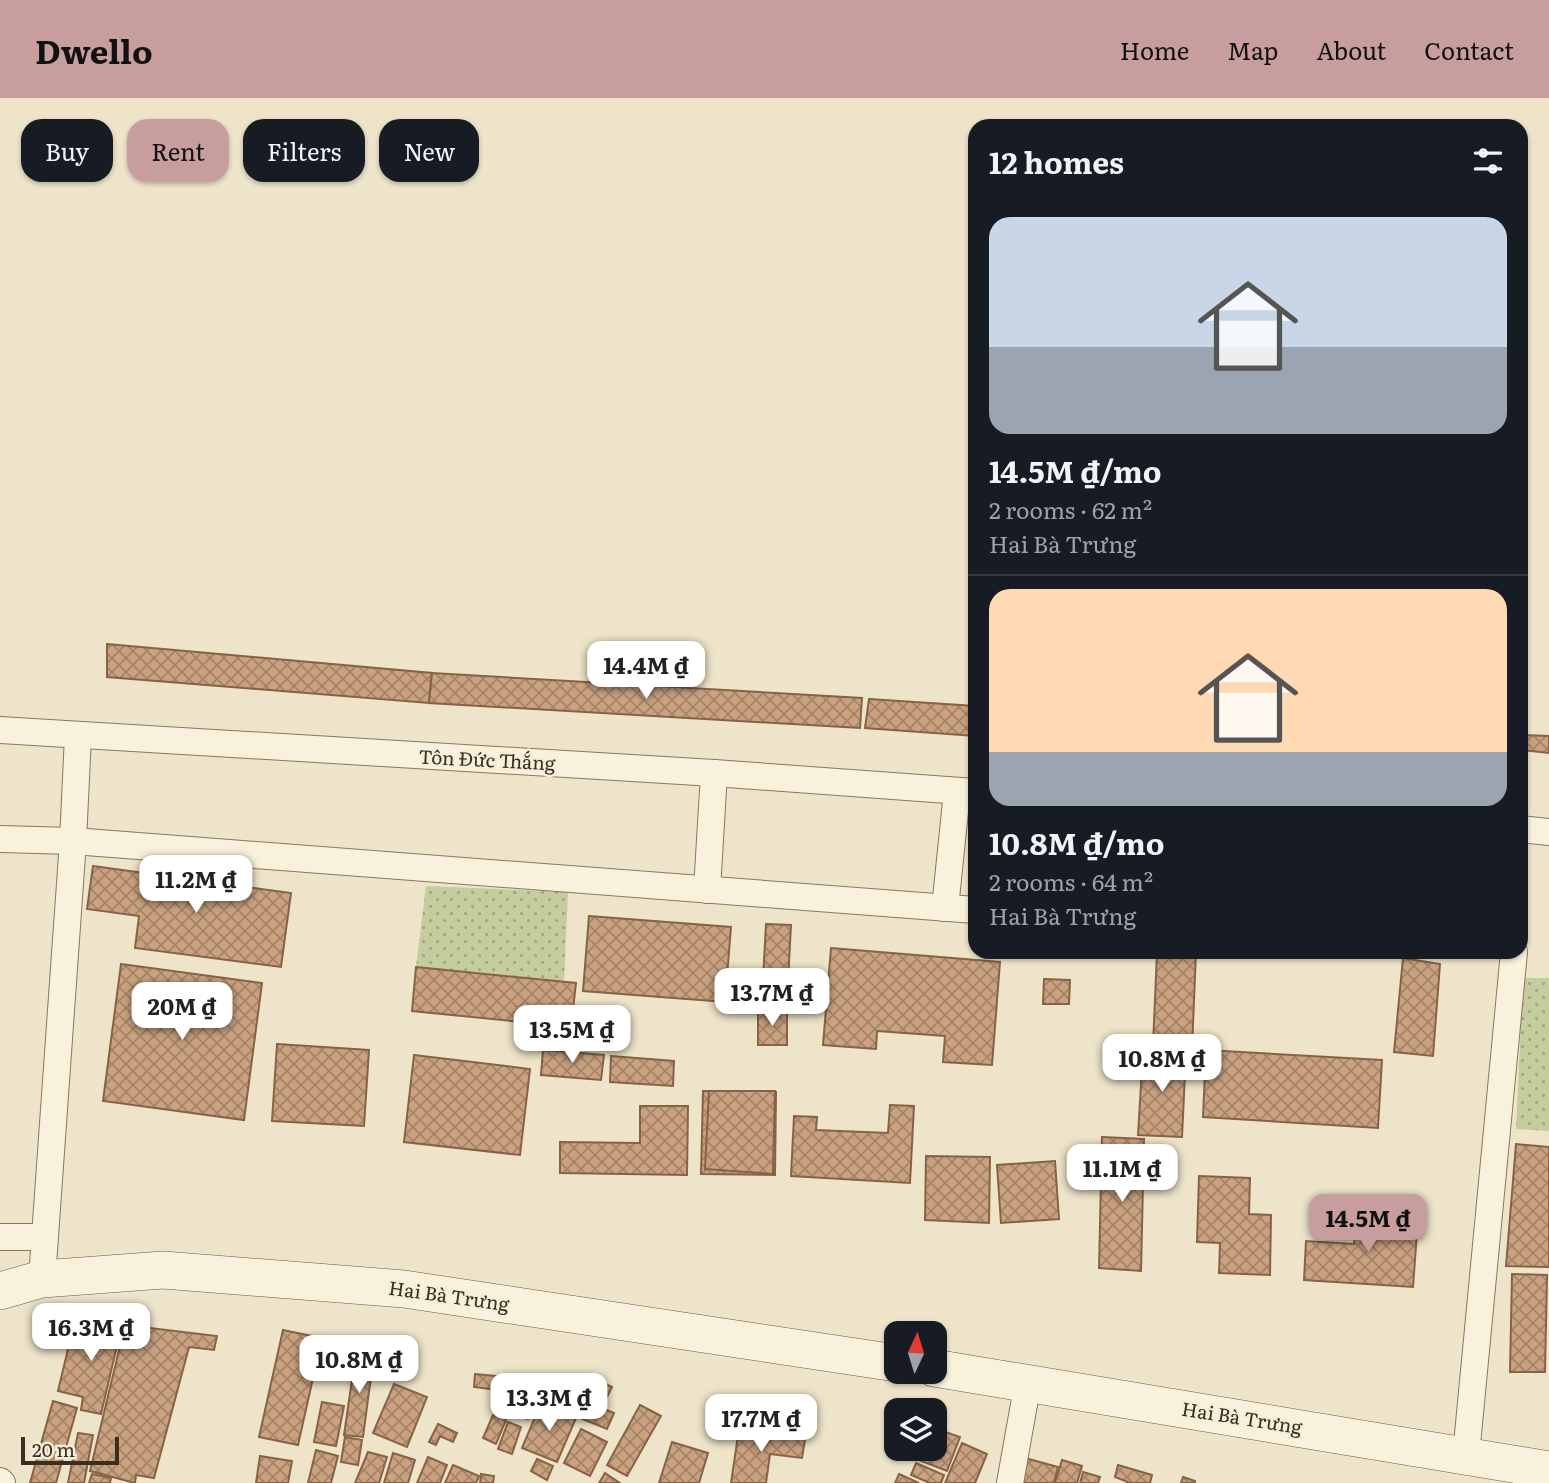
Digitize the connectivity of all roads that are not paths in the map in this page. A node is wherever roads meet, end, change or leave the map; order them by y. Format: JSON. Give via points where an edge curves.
{"nodes":[{"id":1,"x":0,"y":730,"type":"edge"},
{"id":2,"x":78,"y":736,"type":"junction"},
{"id":3,"x":714,"y":774,"type":"junction"},
{"id":4,"x":966,"y":792,"type":"edge"},
{"id":5,"x":1549,"y":832,"type":"edge"},
{"id":6,"x":1528,"y":835,"type":"edge"},
{"id":7,"x":0,"y":839,"type":"edge"},
{"id":8,"x":73,"y":841,"type":"junction"},
{"id":9,"x":707,"y":890,"type":"junction"},
{"id":10,"x":946,"y":908,"type":"junction"},
{"id":11,"x":968,"y":910,"type":"edge"},
{"id":12,"x":1513,"y":959,"type":"edge"},
{"id":13,"x":0,"y":1237,"type":"edge"},
{"id":14,"x":45,"y":1237,"type":"junction"},
{"id":15,"x":41,"y":1279,"type":"junction"},
{"id":16,"x":0,"y":1291,"type":"edge"},
{"id":17,"x":884,"y":1361,"type":"edge"},
{"id":18,"x":947,"y":1370,"type":"edge"},
{"id":19,"x":1028,"y":1382,"type":"junction"},
{"id":20,"x":1466,"y":1455,"type":"junction"},
{"id":21,"x":1540,"y":1474,"type":"edge"},
{"id":22,"x":1010,"y":1483,"type":"edge"}],
"edges":[{"from":1,"to":2,"type":"street","name":"Tôn Đức Thắng"},
{"from":2,"to":3,"type":"street","name":"Tôn Đức Thắng"},
{"from":2,"to":8,"type":"street"},
{"from":3,"to":4,"type":"street","name":"Tôn Đức Thắng"},
{"from":3,"to":9,"type":"street"},
{"from":4,"to":10,"type":"street"},
{"from":5,"to":6,"type":"street"},
{"from":7,"to":8,"type":"street"},
{"from":8,"to":9,"type":"street"},
{"from":8,"to":14,"type":"street"},
{"from":9,"to":10,"type":"street"},
{"from":10,"to":11,"type":"street"},
{"from":12,"to":20,"type":"street"},
{"from":13,"to":14,"type":"street"},
{"from":14,"to":15,"type":"street"},
{"from":15,"to":16,"type":"main road","name":"Hai Bà Trưng"},
{"from":15,"to":17,"type":"main road","name":"Hai Bà Trưng","via":[[163,1270],[404,1289]]},
{"from":18,"to":19,"type":"main road","name":"Hai Bà Trưng"},
{"from":19,"to":20,"type":"main road","name":"Hai Bà Trưng"},
{"from":19,"to":22,"type":"street"},
{"from":20,"to":21,"type":"main road","name":"Hai Bà Trưng"}]}
